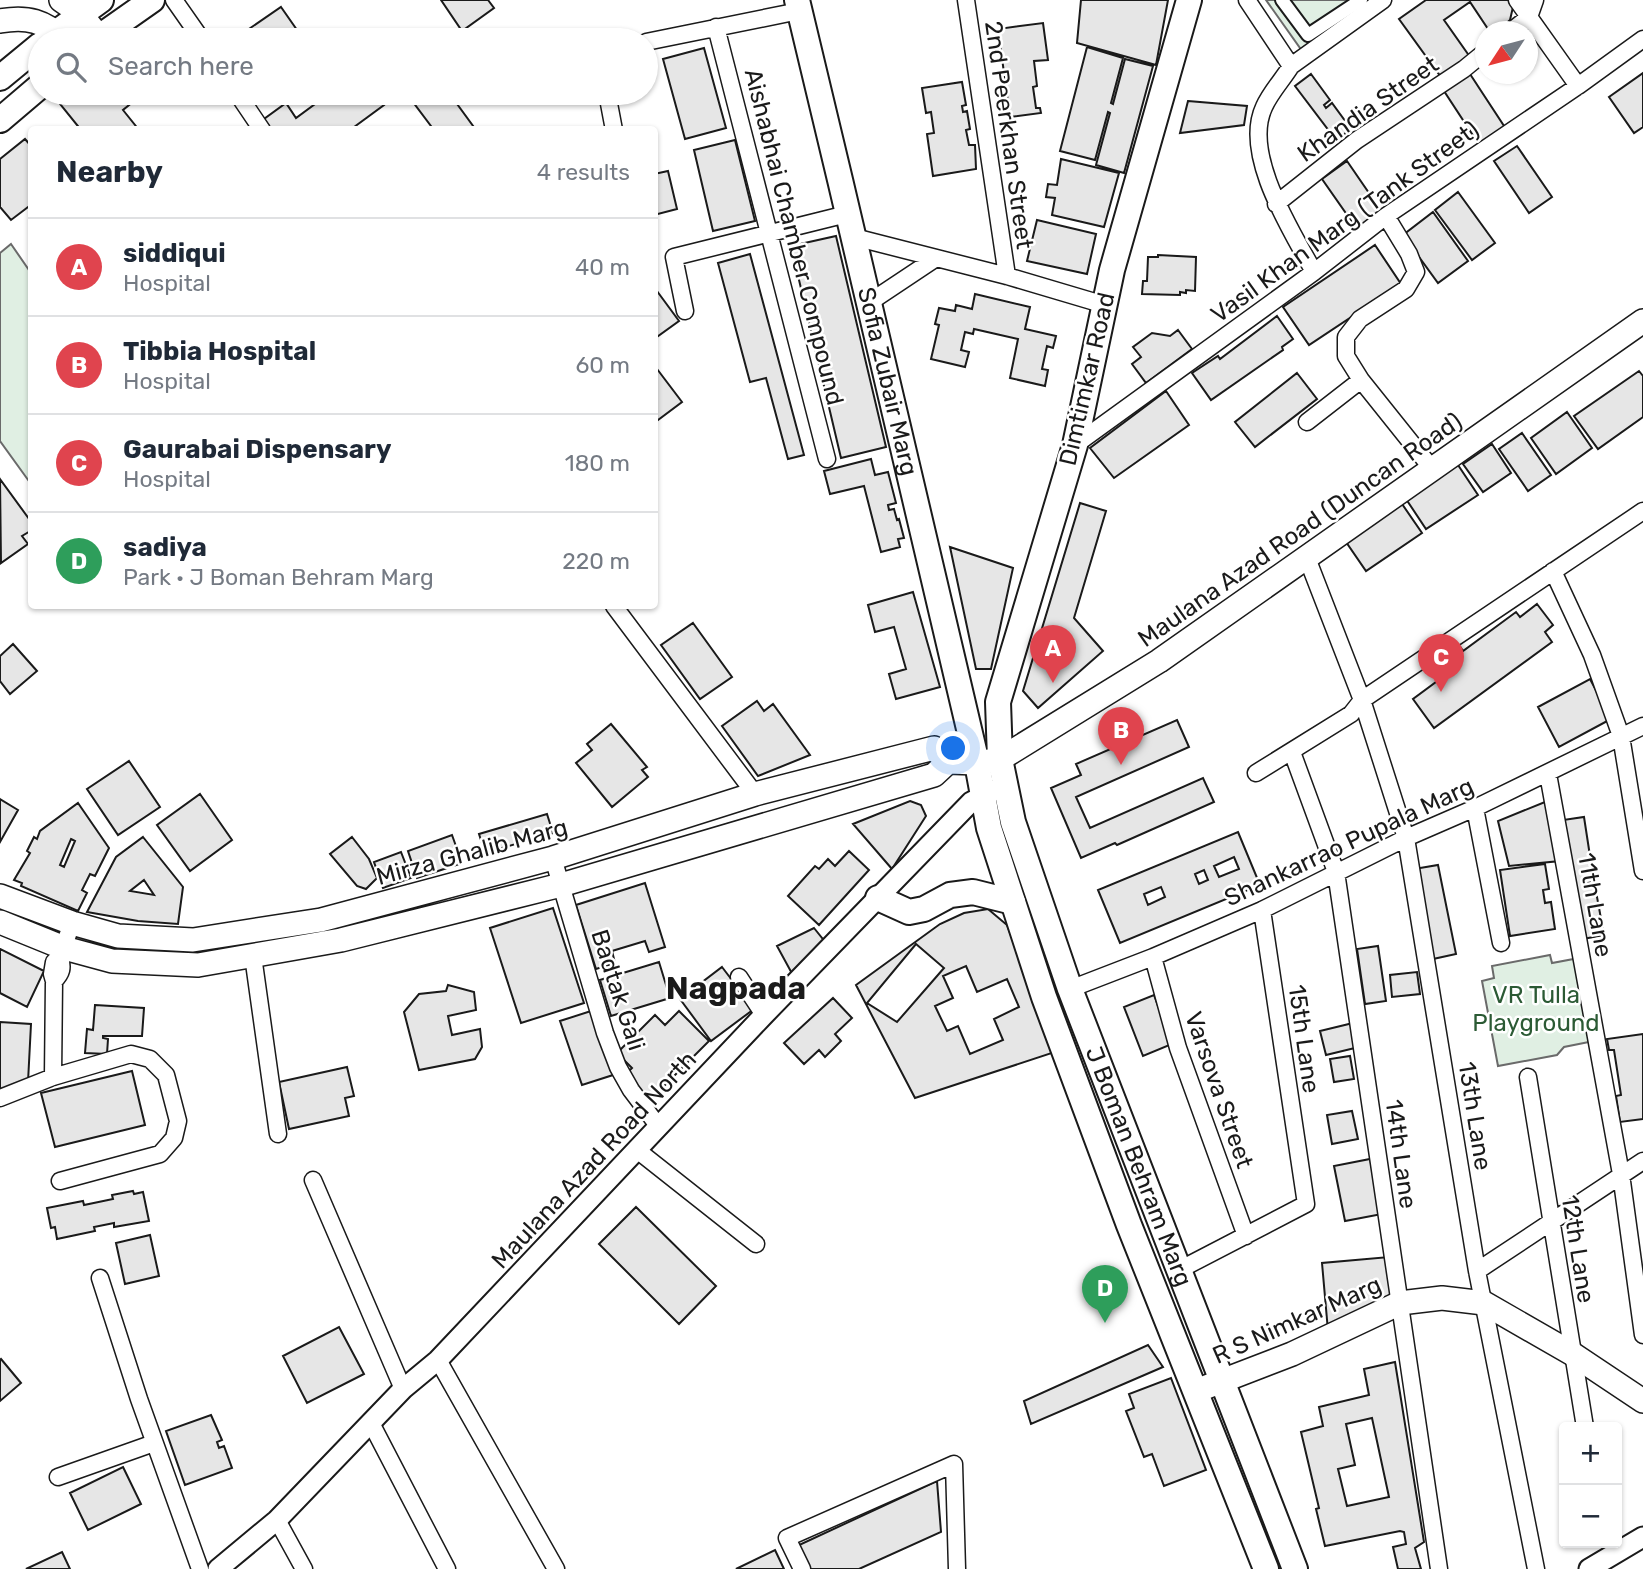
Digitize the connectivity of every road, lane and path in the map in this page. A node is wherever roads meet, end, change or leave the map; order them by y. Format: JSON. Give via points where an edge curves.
{"nodes":[{"id":1,"x":152,"y":0,"type":"edge"},
{"id":2,"x":174,"y":0,"type":"edge"},
{"id":3,"x":966,"y":0,"type":"edge"},
{"id":4,"x":1189,"y":0,"type":"edge"},
{"id":5,"x":1247,"y":0,"type":"edge"},
{"id":6,"x":1282,"y":0,"type":"edge"},
{"id":7,"x":1361,"y":0,"type":"edge"},
{"id":8,"x":1383,"y":0,"type":"edge"},
{"id":9,"x":1517,"y":0,"type":"edge"},
{"id":10,"x":1535,"y":0,"type":"edge"},
{"id":11,"x":81,"y":5,"type":"edge"},
{"id":12,"x":798,"y":6,"type":"edge"},
{"id":13,"x":1529,"y":17,"type":"junction"},
{"id":14,"x":0,"y":21,"type":"edge"},
{"id":15,"x":1524,"y":21,"type":"edge"},
{"id":16,"x":716,"y":27,"type":"junction"},
{"id":17,"x":43,"y":28,"type":"edge"},
{"id":18,"x":61,"y":28,"type":"edge"},
{"id":19,"x":92,"y":28,"type":"edge"},
{"id":20,"x":113,"y":28,"type":"edge"},
{"id":21,"x":194,"y":28,"type":"edge"},
{"id":22,"x":658,"y":39,"type":"edge"},
{"id":23,"x":1643,"y":39,"type":"edge"},
{"id":24,"x":28,"y":57,"type":"edge"},
{"id":25,"x":1475,"y":60,"type":"edge"},
{"id":26,"x":1291,"y":66,"type":"junction"},
{"id":27,"x":0,"y":78,"type":"edge"},
{"id":28,"x":1578,"y":86,"type":"junction"},
{"id":29,"x":28,"y":96,"type":"edge"},
{"id":30,"x":245,"y":105,"type":"edge"},
{"id":31,"x":609,"y":105,"type":"edge"},
{"id":32,"x":0,"y":120,"type":"edge"},
{"id":33,"x":259,"y":126,"type":"edge"},
{"id":34,"x":613,"y":126,"type":"edge"},
{"id":35,"x":1276,"y":204,"type":"junction"},
{"id":36,"x":847,"y":214,"type":"junction"},
{"id":37,"x":1386,"y":216,"type":"junction"},
{"id":38,"x":770,"y":233,"type":"junction"},
{"id":39,"x":854,"y":237,"type":"junction"},
{"id":40,"x":936,"y":258,"type":"junction"},
{"id":41,"x":1314,"y":272,"type":"junction"},
{"id":42,"x":1007,"y":276,"type":"junction"},
{"id":43,"x":870,"y":302,"type":"junction"},
{"id":44,"x":1105,"y":305,"type":"junction"},
{"id":45,"x":685,"y":312,"type":"dead end"},
{"id":46,"x":1643,"y":321,"type":"edge"},
{"id":47,"x":1361,"y":380,"type":"junction"},
{"id":48,"x":1307,"y":422,"type":"dead end"},
{"id":49,"x":1075,"y":445,"type":"junction"},
{"id":50,"x":827,"y":459,"type":"dead end"},
{"id":51,"x":1433,"y":470,"type":"junction"},
{"id":52,"x":1643,"y":511,"type":"edge"},
{"id":53,"x":1307,"y":558,"type":"junction"},
{"id":54,"x":1553,"y":571,"type":"junction"},
{"id":55,"x":616,"y":609,"type":"edge"},
{"id":56,"x":1362,"y":700,"type":"junction"},
{"id":57,"x":1643,"y":726,"type":"edge"},
{"id":58,"x":1621,"y":736,"type":"junction"},
{"id":59,"x":1292,"y":752,"type":"junction"},
{"id":60,"x":988,"y":761,"type":"junction"},
{"id":61,"x":948,"y":762,"type":"junction"},
{"id":62,"x":1256,"y":773,"type":"dead end"},
{"id":63,"x":1548,"y":774,"type":"junction"},
{"id":64,"x":994,"y":790,"type":"junction"},
{"id":65,"x":755,"y":794,"type":"junction"},
{"id":66,"x":1475,"y":808,"type":"junction"},
{"id":67,"x":1406,"y":838,"type":"junction"},
{"id":68,"x":553,"y":858,"type":"junction"},
{"id":69,"x":1643,"y":871,"type":"edge"},
{"id":70,"x":1336,"y":872,"type":"junction"},
{"id":71,"x":561,"y":885,"type":"junction"},
{"id":72,"x":0,"y":896,"type":"edge"},
{"id":73,"x":878,"y":898,"type":"junction"},
{"id":74,"x":1013,"y":902,"type":"junction"},
{"id":75,"x":1262,"y":910,"type":"junction"},
{"id":76,"x":0,"y":922,"type":"edge"},
{"id":77,"x":72,"y":923,"type":"junction"},
{"id":78,"x":1500,"y":943,"type":"dead end"},
{"id":79,"x":62,"y":953,"type":"junction"},
{"id":80,"x":253,"y":956,"type":"junction"},
{"id":81,"x":1153,"y":957,"type":"junction"},
{"id":82,"x":739,"y":977,"type":"dead end"},
{"id":83,"x":1070,"y":989,"type":"junction"},
{"id":84,"x":764,"y":1015,"type":"junction"},
{"id":85,"x":53,"y":1077,"type":"junction"},
{"id":86,"x":1528,"y":1077,"type":"dead end"},
{"id":87,"x":0,"y":1098,"type":"edge"},
{"id":88,"x":659,"y":1127,"type":"junction"},
{"id":89,"x":278,"y":1134,"type":"dead end"},
{"id":90,"x":637,"y":1150,"type":"junction"},
{"id":91,"x":1643,"y":1161,"type":"edge"},
{"id":92,"x":1621,"y":1174,"type":"junction"},
{"id":93,"x":313,"y":1180,"type":"dead end"},
{"id":94,"x":60,"y":1181,"type":"dead end"},
{"id":95,"x":1550,"y":1221,"type":"junction"},
{"id":96,"x":1246,"y":1236,"type":"junction"},
{"id":97,"x":756,"y":1244,"type":"dead end"},
{"id":98,"x":1179,"y":1270,"type":"junction"},
{"id":99,"x":1477,"y":1271,"type":"junction"},
{"id":100,"x":100,"y":1278,"type":"dead end"},
{"id":101,"x":1400,"y":1303,"type":"junction"},
{"id":102,"x":1484,"y":1303,"type":"junction"},
{"id":103,"x":1643,"y":1335,"type":"edge"},
{"id":104,"x":1571,"y":1353,"type":"junction"},
{"id":105,"x":438,"y":1360,"type":"junction"},
{"id":106,"x":1223,"y":1382,"type":"junction"},
{"id":107,"x":403,"y":1389,"type":"junction"},
{"id":108,"x":1196,"y":1391,"type":"junction"},
{"id":109,"x":1643,"y":1401,"type":"edge"},
{"id":110,"x":1584,"y":1422,"type":"edge"},
{"id":111,"x":371,"y":1423,"type":"junction"},
{"id":112,"x":155,"y":1443,"type":"junction"},
{"id":113,"x":58,"y":1477,"type":"dead end"},
{"id":114,"x":277,"y":1520,"type":"junction"},
{"id":115,"x":1643,"y":1537,"type":"edge"},
{"id":116,"x":1607,"y":1550,"type":"edge"},
{"id":117,"x":200,"y":1569,"type":"edge"},
{"id":118,"x":218,"y":1569,"type":"edge"},
{"id":119,"x":304,"y":1569,"type":"edge"},
{"id":120,"x":447,"y":1569,"type":"edge"},
{"id":121,"x":555,"y":1569,"type":"edge"},
{"id":122,"x":802,"y":1569,"type":"edge"},
{"id":123,"x":957,"y":1569,"type":"edge"},
{"id":124,"x":1266,"y":1569,"type":"edge"},
{"id":125,"x":1295,"y":1569,"type":"edge"},
{"id":126,"x":1439,"y":1569,"type":"edge"},
{"id":127,"x":1536,"y":1569,"type":"edge"},
{"id":128,"x":1589,"y":1569,"type":"edge"}],
"edges":[{"from":1,"to":20,"type":"main road"},
{"from":2,"to":21,"type":"street"},
{"from":3,"to":42,"type":"street","name":"2nd Peerkhan Street"},
{"from":4,"to":44,"type":"main road","name":"Dimtimkar Road"},
{"from":5,"to":26,"type":"street"},
{"from":6,"to":7,"type":"street","via":[[1308,35]]},
{"from":8,"to":26,"type":"street"},
{"from":9,"to":13,"type":"street"},
{"from":10,"to":13,"type":"street"},
{"from":11,"to":18,"type":"main road"},
{"from":11,"to":19,"type":"main road"},
{"from":12,"to":16,"type":"street"},
{"from":12,"to":36,"type":"main road","name":"Sofia Zubair Marg"},
{"from":13,"to":15,"type":"street"},
{"from":13,"to":28,"type":"street"},
{"from":14,"to":17,"type":"main road","via":[[36,20]]},
{"from":16,"to":22,"type":"street"},
{"from":16,"to":38,"type":"street","name":"Aishabhai Chamber Compound"},
{"from":23,"to":28,"type":"street","name":"Vasil Khan Marg (Tank Street)"},
{"from":24,"to":27,"type":"main road"},
{"from":25,"to":35,"type":"street","name":"Khandia Street","via":[[1357,140]]},
{"from":26,"to":35,"type":"street","via":[[1264,107],[1257,141]]},
{"from":28,"to":37,"type":"street","name":"Vasil Khan Marg (Tank Street)"},
{"from":29,"to":32,"type":"main road"},
{"from":30,"to":33,"type":"street"},
{"from":31,"to":34,"type":"street"},
{"from":35,"to":41,"type":"street"},
{"from":36,"to":38,"type":"street"},
{"from":36,"to":39,"type":"main road","name":"Sofia Zubair Marg"},
{"from":37,"to":41,"type":"street","name":"Vasil Khan Marg (Tank Street)"},
{"from":37,"to":47,"type":"street","via":[[1416,272],[1406,289],[1360,319],[1346,337],[1346,356]]},
{"from":38,"to":45,"type":"street","via":[[674,257]]},
{"from":38,"to":50,"type":"street","name":"Aishabhai Chamber Compound"},
{"from":39,"to":40,"type":"street"},
{"from":39,"to":43,"type":"main road","name":"Sofia Zubair Marg"},
{"from":40,"to":42,"type":"street"},
{"from":40,"to":43,"type":"street"},
{"from":41,"to":49,"type":"street","name":"Vasil Khan Marg (Tank Street)"},
{"from":42,"to":44,"type":"street"},
{"from":43,"to":60,"type":"main road","name":"Sofia Zubair Marg"},
{"from":44,"to":49,"type":"main road","name":"Dimtimkar Road"},
{"from":46,"to":51,"type":"main road","name":"Maulana Azad Road (Duncan Road)"},
{"from":47,"to":48,"type":"street"},
{"from":47,"to":51,"type":"street"},
{"from":49,"to":60,"type":"main road","name":"Dimtimkar Road","via":[[998,702]]},
{"from":51,"to":53,"type":"main road","name":"Maulana Azad Road (Duncan Road)"},
{"from":52,"to":54,"type":"street"},
{"from":53,"to":56,"type":"street","name":"13th Lane"},
{"from":53,"to":60,"type":"main road","name":"Maulana Azad Road (Duncan Road)","via":[[1159,661]]},
{"from":54,"to":56,"type":"street"},
{"from":54,"to":58,"type":"street","via":[[1592,655]]},
{"from":55,"to":65,"type":"street"},
{"from":56,"to":59,"type":"street","via":[[1352,714]]},
{"from":56,"to":67,"type":"street","name":"13th Lane"},
{"from":57,"to":58,"type":"street","name":"Shankarrao Pupala Marg"},
{"from":58,"to":63,"type":"street","name":"Shankarrao Pupala Marg"},
{"from":58,"to":69,"type":"street"},
{"from":59,"to":62,"type":"street"},
{"from":59,"to":70,"type":"street","name":"14th Lane"},
{"from":60,"to":61,"type":"main road","name":"Mirza Ghalib Marg"},
{"from":60,"to":64,"type":"main road","name":"J Boman Behram Marg"},
{"from":61,"to":65,"type":"main road","name":"Mirza Ghalib Marg","via":[[934,748]]},
{"from":61,"to":71,"type":"main road","via":[[934,775]]},
{"from":63,"to":66,"type":"street","name":"Shankarrao Pupala Marg"},
{"from":63,"to":92,"type":"street","name":"11th Lane"},
{"from":64,"to":73,"type":"street","name":"Maulana Azad Road North","via":[[971,802]]},
{"from":64,"to":74,"type":"main road","name":"J Boman Behram Marg","via":[[989,828]]},
{"from":64,"to":83,"type":"main road","name":"J Boman Behram Marg","via":[[1013,822]]},
{"from":65,"to":68,"type":"main road","name":"Mirza Ghalib Marg"},
{"from":66,"to":67,"type":"street","name":"Shankarrao Pupala Marg"},
{"from":66,"to":78,"type":"street"},
{"from":67,"to":70,"type":"street","name":"Shankarrao Pupala Marg"},
{"from":67,"to":99,"type":"street","name":"13th Lane"},
{"from":68,"to":71,"type":"street","name":"Badtak Gali"},
{"from":68,"to":77,"type":"main road","name":"Mirza Ghalib Marg","via":[[321,920],[193,940],[118,936]]},
{"from":70,"to":75,"type":"street","name":"Shankarrao Pupala Marg"},
{"from":70,"to":101,"type":"street","name":"14th Lane"},
{"from":71,"to":80,"type":"main road","via":[[341,940]]},
{"from":71,"to":88,"type":"street","name":"Badtak Gali","via":[[618,1067]]},
{"from":72,"to":77,"type":"main road","name":"Mirza Ghalib Marg"},
{"from":73,"to":74,"type":"main road","via":[[909,912],[950,895],[973,892]]},
{"from":73,"to":84,"type":"street","name":"Maulana Azad Road North"},
{"from":74,"to":108,"type":"main road","name":"J Boman Behram Marg","via":[[1052,1020]]},
{"from":75,"to":81,"type":"street","name":"Shankarrao Pupala Marg"},
{"from":75,"to":96,"type":"street","name":"15th Lane","via":[[1306,1204]]},
{"from":76,"to":79,"type":"main road"},
{"from":77,"to":79,"type":"street"},
{"from":79,"to":80,"type":"main road","via":[[112,961],[198,965]]},
{"from":79,"to":85,"type":"street","via":[[60,975],[54,981]]},
{"from":80,"to":89,"type":"street"},
{"from":81,"to":83,"type":"street","name":"Shankarrao Pupala Marg"},
{"from":81,"to":96,"type":"street","name":"Varsova Street","via":[[1178,1048]]},
{"from":82,"to":84,"type":"street"},
{"from":83,"to":98,"type":"main road","name":"J Boman Behram Marg"},
{"from":84,"to":88,"type":"street","name":"Maulana Azad Road North"},
{"from":85,"to":87,"type":"street"},
{"from":85,"to":94,"type":"street","via":[[131,1054],[150,1059],[166,1074],[178,1121],[174,1138],[160,1154]]},
{"from":86,"to":95,"type":"street","name":"12th Lane"},
{"from":88,"to":90,"type":"street","name":"Maulana Azad Road North"},
{"from":90,"to":97,"type":"street"},
{"from":90,"to":105,"type":"street","name":"Maulana Azad Road North"},
{"from":91,"to":92,"type":"street"},
{"from":92,"to":95,"type":"street"},
{"from":92,"to":103,"type":"street","name":"11th Lane"},
{"from":93,"to":107,"type":"street"},
{"from":95,"to":99,"type":"street"},
{"from":95,"to":104,"type":"street","name":"12th Lane"},
{"from":96,"to":98,"type":"street"},
{"from":98,"to":106,"type":"main road","name":"J Boman Behram Marg"},
{"from":99,"to":102,"type":"street","name":"13th Lane"},
{"from":100,"to":112,"type":"street"},
{"from":101,"to":102,"type":"main road","name":"R S Nimkar Marg","via":[[1442,1298]]},
{"from":101,"to":106,"type":"main road","name":"R S Nimkar Marg"},
{"from":101,"to":126,"type":"street","name":"14th Lane"},
{"from":102,"to":104,"type":"main road","name":"R S Nimkar Marg"},
{"from":102,"to":127,"type":"street","name":"13th Lane"},
{"from":104,"to":109,"type":"main road","name":"R S Nimkar Marg"},
{"from":104,"to":110,"type":"street","name":"12th Lane"},
{"from":105,"to":107,"type":"street","name":"Maulana Azad Road North"},
{"from":105,"to":121,"type":"street"},
{"from":106,"to":108,"type":"main road","name":"R S Nimkar Marg"},
{"from":106,"to":125,"type":"main road","name":"J Boman Behram Marg"},
{"from":107,"to":111,"type":"street","name":"Maulana Azad Road North"},
{"from":108,"to":124,"type":"main road","name":"J Boman Behram Marg"},
{"from":111,"to":114,"type":"street","name":"Maulana Azad Road North"},
{"from":111,"to":120,"type":"street"},
{"from":112,"to":113,"type":"street"},
{"from":112,"to":117,"type":"street"},
{"from":114,"to":118,"type":"street","name":"Maulana Azad Road North"},
{"from":114,"to":119,"type":"street"},
{"from":115,"to":116,"type":"street"},
{"from":116,"to":128,"type":"street"},
{"from":122,"to":123,"type":"street","via":[[787,1538],[954,1464]]}]}
